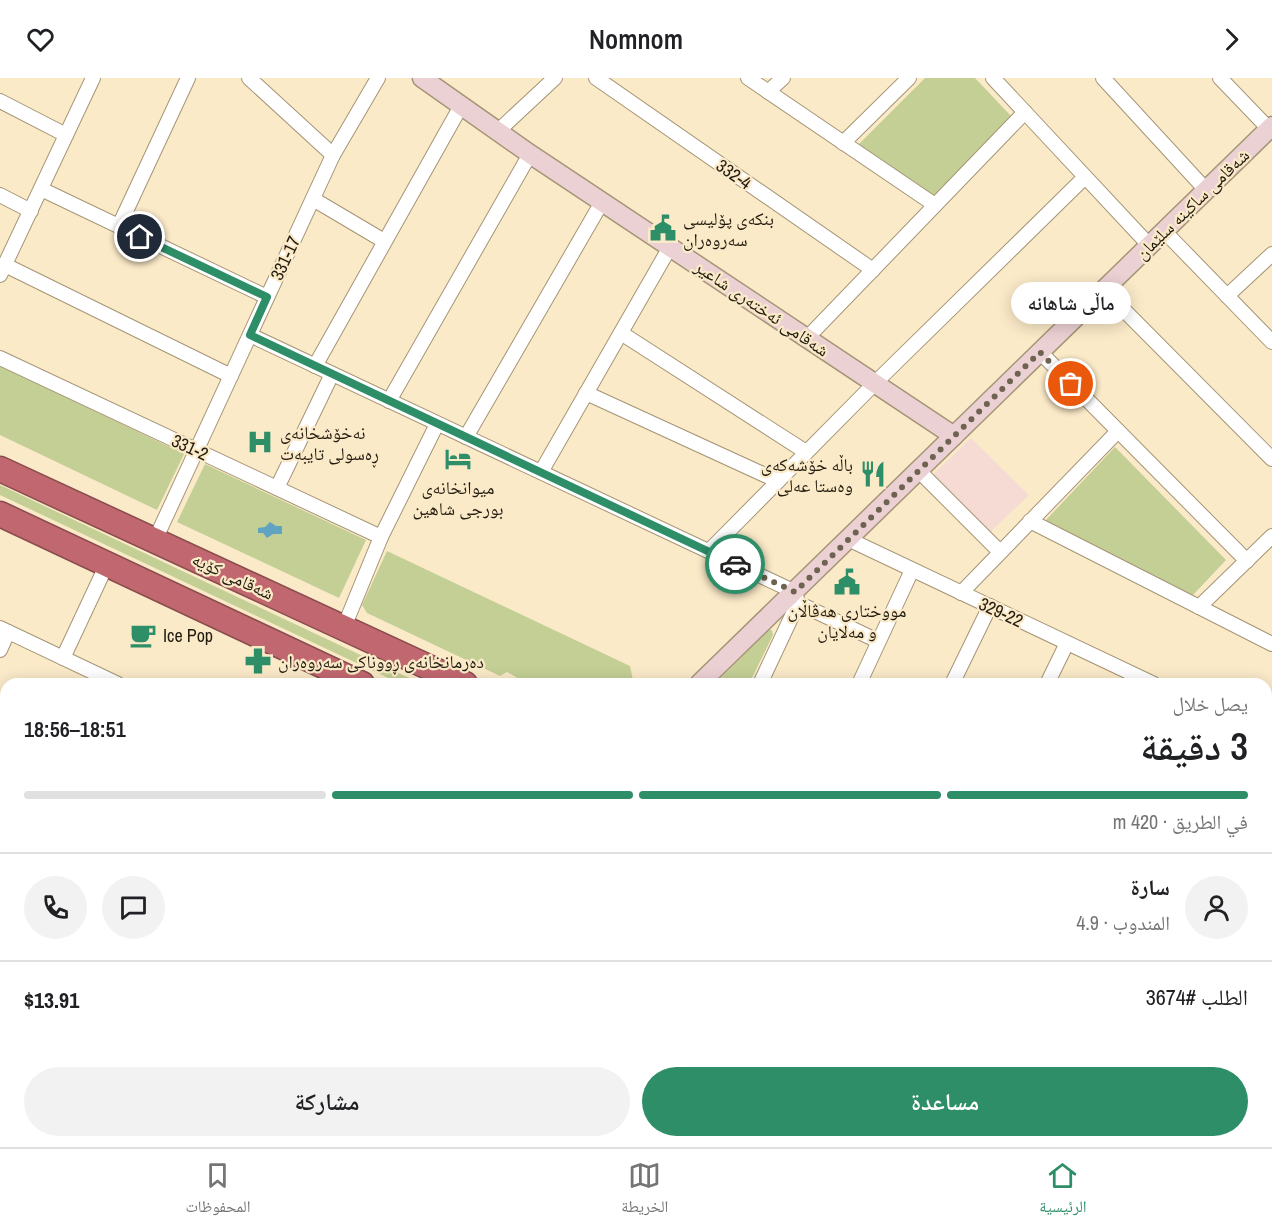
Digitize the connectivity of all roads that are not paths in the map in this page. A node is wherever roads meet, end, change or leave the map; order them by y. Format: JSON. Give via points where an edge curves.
{"nodes":[{"id":1,"x":93,"y":78,"type":"edge"},
{"id":2,"x":188,"y":78,"type":"edge"},
{"id":3,"x":249,"y":78,"type":"edge"},
{"id":4,"x":378,"y":78,"type":"edge"},
{"id":5,"x":555,"y":78,"type":"edge"},
{"id":6,"x":596,"y":78,"type":"edge"},
{"id":7,"x":748,"y":78,"type":"edge"},
{"id":8,"x":783,"y":78,"type":"edge"},
{"id":9,"x":909,"y":78,"type":"edge"},
{"id":10,"x":993,"y":78,"type":"edge"},
{"id":11,"x":1103,"y":78,"type":"edge"},
{"id":12,"x":1220,"y":78,"type":"edge"},
{"id":13,"x":429,"y":80,"type":"edge"},
{"id":14,"x":768,"y":92,"type":"junction"},
{"id":15,"x":0,"y":101,"type":"edge"},
{"id":16,"x":461,"y":106,"type":"junction"},
{"id":17,"x":1025,"y":112,"type":"junction"},
{"id":18,"x":1271,"y":127,"type":"edge"},
{"id":19,"x":497,"y":132,"type":"junction"},
{"id":20,"x":66,"y":135,"type":"junction"},
{"id":21,"x":843,"y":143,"type":"junction"},
{"id":22,"x":530,"y":154,"type":"junction"},
{"id":23,"x":333,"y":155,"type":"junction"},
{"id":24,"x":1085,"y":177,"type":"junction"},
{"id":25,"x":41,"y":189,"type":"junction"},
{"id":26,"x":1206,"y":190,"type":"junction"},
{"id":27,"x":0,"y":195,"type":"edge"},
{"id":28,"x":313,"y":199,"type":"junction"},
{"id":29,"x":602,"y":202,"type":"junction"},
{"id":30,"x":935,"y":205,"type":"junction"},
{"id":31,"x":31,"y":211,"type":"junction"},
{"id":32,"x":119,"y":226,"type":"junction"},
{"id":33,"x":1164,"y":231,"type":"junction"},
{"id":34,"x":384,"y":242,"type":"junction"},
{"id":35,"x":1149,"y":245,"type":"junction"},
{"id":36,"x":670,"y":248,"type":"junction"},
{"id":37,"x":1272,"y":254,"type":"edge"},
{"id":38,"x":3,"y":270,"type":"edge"},
{"id":39,"x":873,"y":270,"type":"junction"},
{"id":40,"x":1104,"y":290,"type":"junction"},
{"id":41,"x":1227,"y":296,"type":"junction"},
{"id":42,"x":267,"y":297,"type":"junction"},
{"id":43,"x":621,"y":333,"type":"junction"},
{"id":44,"x":250,"y":335,"type":"junction"},
{"id":45,"x":807,"y":338,"type":"junction"},
{"id":46,"x":1272,"y":342,"type":"edge"},
{"id":47,"x":1040,"y":352,"type":"junction"},
{"id":48,"x":0,"y":358,"type":"edge"},
{"id":49,"x":315,"y":366,"type":"junction"},
{"id":50,"x":332,"y":374,"type":"junction"},
{"id":51,"x":231,"y":375,"type":"junction"},
{"id":52,"x":875,"y":383,"type":"junction"},
{"id":53,"x":586,"y":393,"type":"junction"},
{"id":54,"x":390,"y":401,"type":"junction"},
{"id":55,"x":437,"y":424,"type":"junction"},
{"id":56,"x":1118,"y":431,"type":"junction"},
{"id":57,"x":954,"y":436,"type":"junction"},
{"id":58,"x":466,"y":437,"type":"junction"},
{"id":59,"x":196,"y":450,"type":"junction"},
{"id":60,"x":807,"y":452,"type":"junction"},
{"id":61,"x":1272,"y":459,"type":"edge"},
{"id":62,"x":0,"y":469,"type":"edge"},
{"id":63,"x":918,"y":470,"type":"junction"},
{"id":64,"x":541,"y":472,"type":"junction"},
{"id":65,"x":778,"y":481,"type":"junction"},
{"id":66,"x":277,"y":488,"type":"junction"},
{"id":67,"x":0,"y":514,"type":"edge"},
{"id":68,"x":1030,"y":521,"type":"junction"},
{"id":69,"x":1272,"y":536,"type":"edge"},
{"id":70,"x":381,"y":537,"type":"junction"},
{"id":71,"x":848,"y":539,"type":"junction"},
{"id":72,"x":155,"y":540,"type":"junction"},
{"id":73,"x":709,"y":551,"type":"junction"},
{"id":74,"x":1000,"y":552,"type":"junction"},
{"id":75,"x":1247,"y":561,"type":"junction"},
{"id":76,"x":107,"y":564,"type":"junction"},
{"id":77,"x":912,"y":570,"type":"junction"},
{"id":78,"x":961,"y":593,"type":"junction"},
{"id":79,"x":796,"y":597,"type":"junction"},
{"id":80,"x":990,"y":606,"type":"junction"},
{"id":81,"x":1199,"y":608,"type":"junction"},
{"id":82,"x":344,"y":627,"type":"junction"},
{"id":83,"x":4,"y":630,"type":"edge"},
{"id":84,"x":879,"y":641,"type":"junction"},
{"id":85,"x":1066,"y":642,"type":"junction"},
{"id":86,"x":1272,"y":644,"type":"edge"},
{"id":87,"x":0,"y":650,"type":"edge"},
{"id":88,"x":63,"y":658,"type":"junction"},
{"id":89,"x":105,"y":678,"type":"edge"},
{"id":90,"x":349,"y":678,"type":"edge"},
{"id":91,"x":452,"y":678,"type":"edge"},
{"id":92,"x":706,"y":678,"type":"edge"},
{"id":93,"x":762,"y":678,"type":"edge"},
{"id":94,"x":862,"y":678,"type":"edge"},
{"id":95,"x":955,"y":678,"type":"edge"},
{"id":96,"x":1050,"y":678,"type":"edge"},
{"id":97,"x":1138,"y":678,"type":"edge"}],
"edges":[{"from":1,"to":20,"type":"street"},
{"from":2,"to":32,"type":"street"},
{"from":3,"to":23,"type":"street"},
{"from":4,"to":23,"type":"street","name":"331-17"},
{"from":5,"to":19,"type":"street"},
{"from":6,"to":39,"type":"street","name":"332-4"},
{"from":7,"to":14,"type":"street"},
{"from":8,"to":14,"type":"street"},
{"from":9,"to":21,"type":"street"},
{"from":10,"to":17,"type":"street"},
{"from":11,"to":26,"type":"street"},
{"from":12,"to":18,"type":"street"},
{"from":13,"to":16,"type":"street","name":"شەقامی ئەختەری شاعیر"},
{"from":14,"to":21,"type":"street"},
{"from":15,"to":20,"type":"street"},
{"from":16,"to":19,"type":"street","name":"شەقامی ئەختەری شاعیر"},
{"from":16,"to":34,"type":"street"},
{"from":17,"to":24,"type":"street"},
{"from":17,"to":30,"type":"street"},
{"from":18,"to":26,"type":"street","name":"شەقامی ساکینە سلێمان"},
{"from":19,"to":22,"type":"street","name":"شەقامی ئەختەری شاعیر"},
{"from":20,"to":25,"type":"street"},
{"from":21,"to":30,"type":"street"},
{"from":22,"to":29,"type":"street","name":"شەقامی ئەختەری شاعیر"},
{"from":22,"to":54,"type":"street"},
{"from":23,"to":28,"type":"street","name":"331-17"},
{"from":24,"to":35,"type":"street"},
{"from":24,"to":52,"type":"street"},
{"from":25,"to":31,"type":"street"},
{"from":25,"to":32,"type":"street"},
{"from":26,"to":33,"type":"street","name":"شەقامی ساکینە سلێمان"},
{"from":27,"to":31,"type":"street"},
{"from":28,"to":34,"type":"street"},
{"from":28,"to":42,"type":"street","name":"331-17"},
{"from":29,"to":36,"type":"street","name":"شەقامی ئەختەری شاعیر"},
{"from":29,"to":58,"type":"street"},
{"from":30,"to":39,"type":"street"},
{"from":31,"to":38,"type":"street"},
{"from":32,"to":42,"type":"street"},
{"from":33,"to":35,"type":"street","name":"شەقامی ساکینە سلێمان"},
{"from":33,"to":41,"type":"street"},
{"from":34,"to":49,"type":"street"},
{"from":35,"to":40,"type":"street","name":"شەقامی ساکینە سلێمان"},
{"from":36,"to":43,"type":"street"},
{"from":36,"to":45,"type":"street","name":"شەقامی ئەختەری شاعیر"},
{"from":37,"to":41,"type":"street"},
{"from":38,"to":51,"type":"street"},
{"from":39,"to":45,"type":"street"},
{"from":40,"to":47,"type":"street","name":"شەقامی ساکینە سلێمان"},
{"from":40,"to":61,"type":"street"},
{"from":41,"to":46,"type":"street"},
{"from":42,"to":44,"type":"street","name":"331-17"},
{"from":43,"to":53,"type":"street"},
{"from":43,"to":60,"type":"street"},
{"from":44,"to":49,"type":"street"},
{"from":44,"to":51,"type":"street","name":"331-17"},
{"from":45,"to":52,"type":"street","name":"شەقامی ئەختەری شاعیر"},
{"from":47,"to":56,"type":"street"},
{"from":47,"to":57,"type":"street","name":"شەقامی ساکینە سلێمان"},
{"from":48,"to":59,"type":"street","name":"331-2"},
{"from":49,"to":50,"type":"street"},
{"from":50,"to":54,"type":"street"},
{"from":50,"to":66,"type":"street"},
{"from":51,"to":59,"type":"street","name":"331-17"},
{"from":52,"to":57,"type":"street","name":"شەقامی ئەختەری شاعیر"},
{"from":52,"to":60,"type":"street"},
{"from":53,"to":64,"type":"street"},
{"from":53,"to":65,"type":"street"},
{"from":54,"to":55,"type":"street"},
{"from":55,"to":58,"type":"street"},
{"from":55,"to":70,"type":"street"},
{"from":56,"to":68,"type":"street"},
{"from":56,"to":75,"type":"street"},
{"from":57,"to":63,"type":"street","name":"شەقامی ساکینە سلێمان"},
{"from":58,"to":64,"type":"street"},
{"from":59,"to":66,"type":"street","name":"331-2"},
{"from":59,"to":72,"type":"street","name":"331-17"},
{"from":60,"to":65,"type":"street"},
{"from":62,"to":72,"type":"highway","name":"شەقامی کۆیە"},
{"from":63,"to":71,"type":"street","name":"شەقامی ساکینە سلێمان"},
{"from":63,"to":74,"type":"street"},
{"from":64,"to":73,"type":"street"},
{"from":65,"to":73,"type":"street"},
{"from":66,"to":70,"type":"street","name":"331-2"},
{"from":67,"to":76,"type":"highway"},
{"from":68,"to":74,"type":"street"},
{"from":68,"to":81,"type":"street"},
{"from":69,"to":75,"type":"street"},
{"from":70,"to":82,"type":"street"},
{"from":71,"to":77,"type":"street","name":"329-22"},
{"from":71,"to":79,"type":"street","name":"شەقامی ساکینە سلێمان"},
{"from":72,"to":82,"type":"highway","name":"شەقامی کۆیە"},
{"from":73,"to":79,"type":"street"},
{"from":74,"to":78,"type":"street"},
{"from":75,"to":81,"type":"street"},
{"from":76,"to":88,"type":"street"},
{"from":76,"to":90,"type":"highway"},
{"from":77,"to":78,"type":"street","name":"329-22"},
{"from":77,"to":84,"type":"street"},
{"from":78,"to":80,"type":"street","name":"329-22"},
{"from":79,"to":84,"type":"street"},
{"from":79,"to":92,"type":"street","name":"شەقامی ساکینە سلێمان"},
{"from":79,"to":93,"type":"street"},
{"from":80,"to":85,"type":"street","name":"329-22"},
{"from":80,"to":95,"type":"street"},
{"from":81,"to":86,"type":"street"},
{"from":82,"to":91,"type":"highway","name":"شەقامی کۆیە"},
{"from":83,"to":87,"type":"street"},
{"from":83,"to":88,"type":"street"},
{"from":84,"to":94,"type":"street"},
{"from":85,"to":96,"type":"street"},
{"from":85,"to":97,"type":"street","name":"329-22"},
{"from":88,"to":89,"type":"street"}]}
